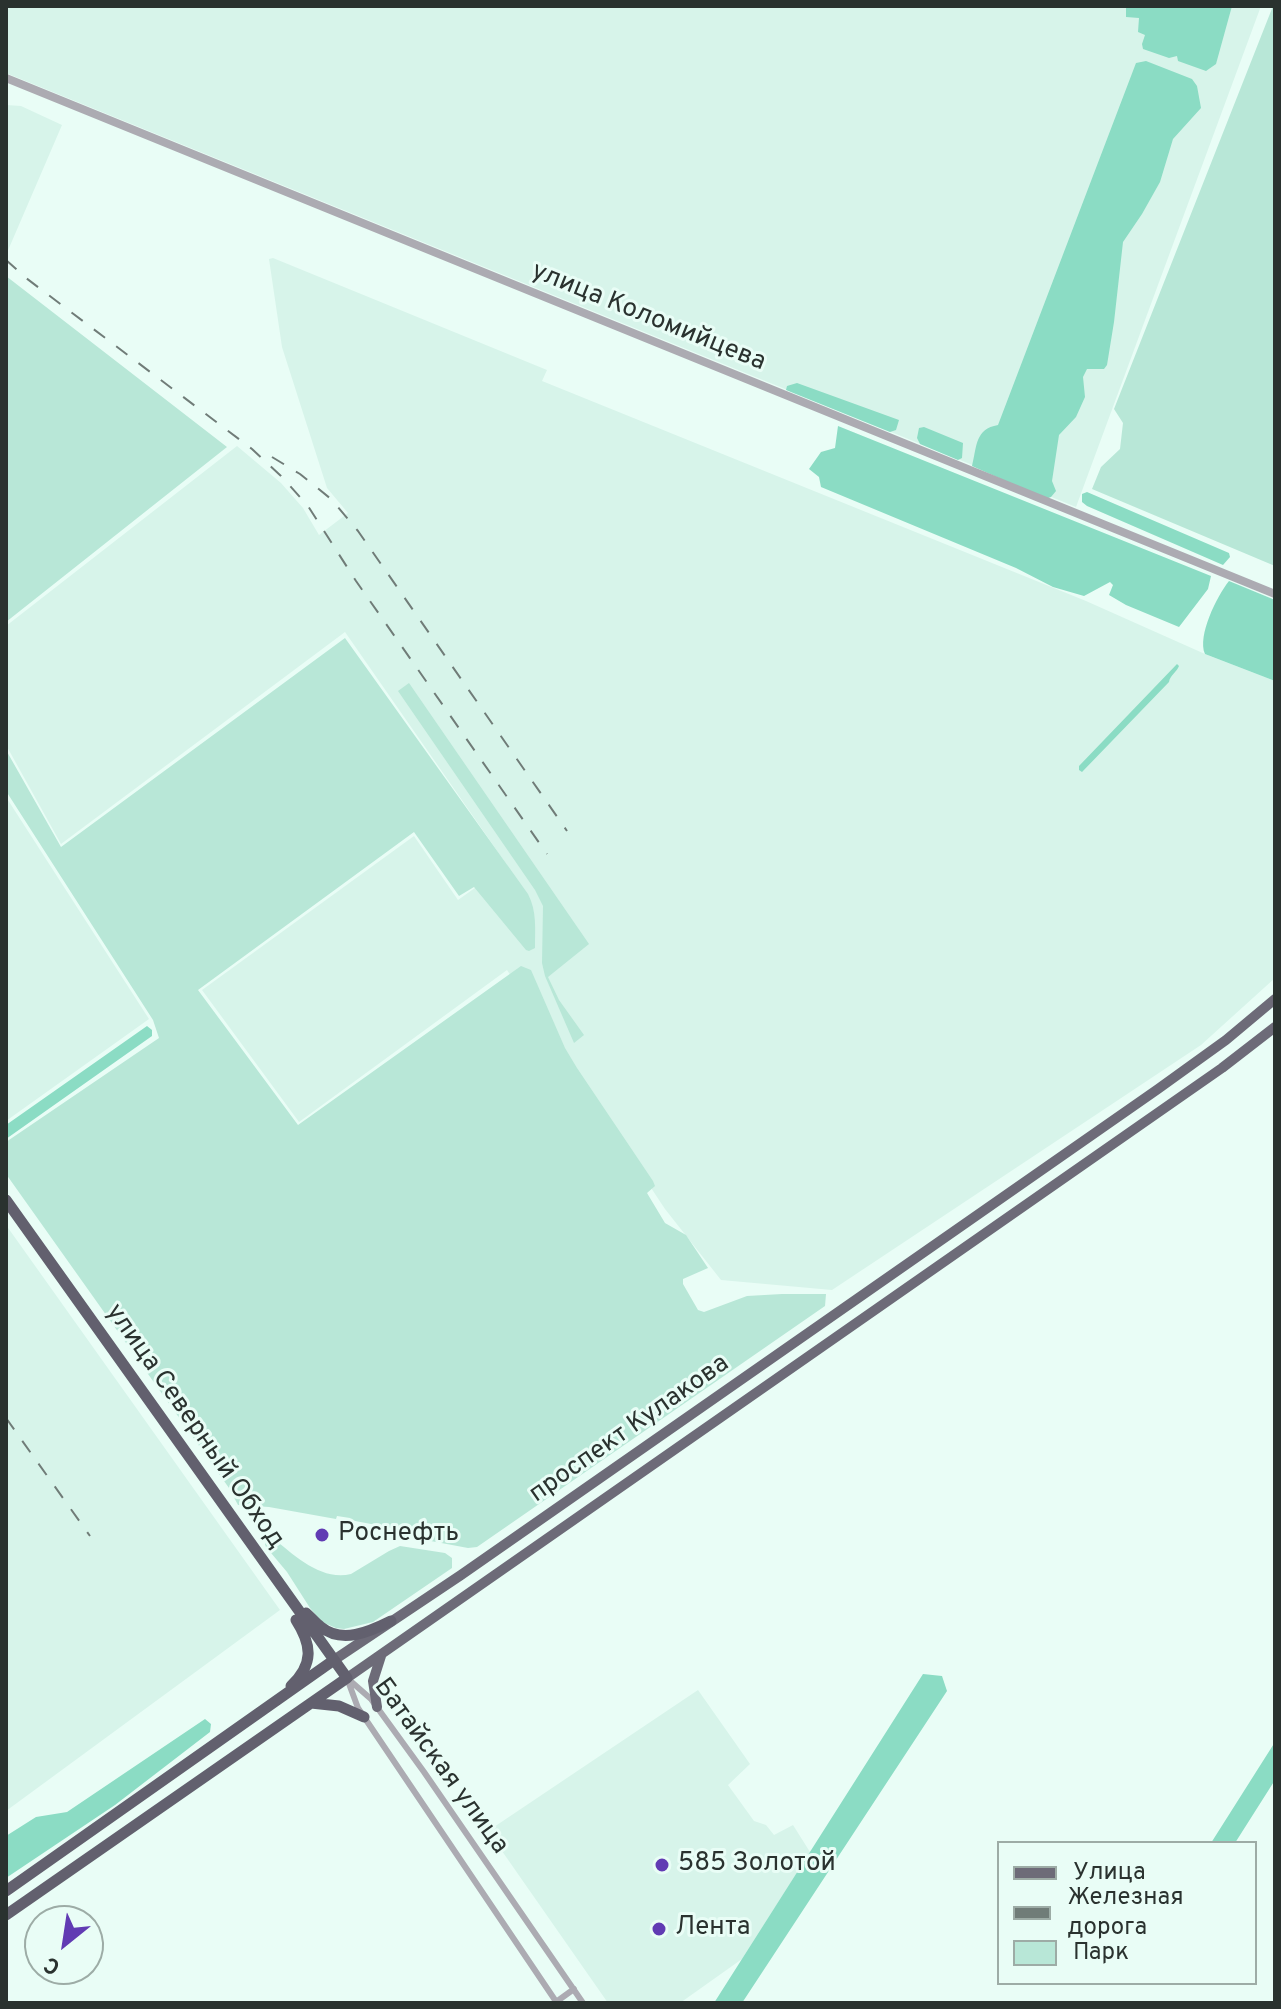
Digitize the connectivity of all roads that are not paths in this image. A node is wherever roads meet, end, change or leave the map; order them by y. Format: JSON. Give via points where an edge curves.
{"nodes":[{"id":1,"x":6,"y":78,"type":"edge"},
{"id":2,"x":1275,"y":594,"type":"edge"},
{"id":3,"x":1275,"y":999,"type":"edge"},
{"id":4,"x":1275,"y":1027,"type":"edge"},
{"id":5,"x":6,"y":1200,"type":"edge"},
{"id":6,"x":295,"y":1607,"type":"junction"},
{"id":7,"x":391,"y":1621,"type":"junction"},
{"id":8,"x":381,"y":1654,"type":"junction"},
{"id":9,"x":334,"y":1660,"type":"junction"},
{"id":10,"x":347,"y":1678,"type":"junction"},
{"id":11,"x":311,"y":1703,"type":"junction"},
{"id":12,"x":377,"y":1707,"type":"junction"},
{"id":13,"x":266,"y":1709,"type":"junction"},
{"id":14,"x":364,"y":1717,"type":"junction"},
{"id":15,"x":466,"y":1833,"type":"junction"},
{"id":16,"x":450,"y":1844,"type":"junction"},
{"id":17,"x":6,"y":1891,"type":"edge"},
{"id":18,"x":521,"y":1914,"type":"junction"},
{"id":19,"x":6,"y":1915,"type":"edge"},
{"id":20,"x":505,"y":1925,"type":"junction"},
{"id":21,"x":574,"y":1989,"type":"junction"},
{"id":22,"x":556,"y":2002,"type":"edge"},
{"id":23,"x":583,"y":2003,"type":"edge"}],
"edges":[{"from":1,"to":2,"type":"street","name":"улица Коломийцева"},
{"from":3,"to":7,"type":"main road","name":"проспект Кулакова","via":[[1158,1089]]},
{"from":4,"to":8,"type":"main road","name":"проспект Кулакова"},
{"from":5,"to":6,"type":"highway","name":"улица Северный Обход"},
{"from":6,"to":7,"type":"highway","via":[[333,1634],[355,1635]]},
{"from":6,"to":9,"type":"highway","name":"улица Северный Обход"},
{"from":6,"to":13,"type":"highway","via":[[309,1648],[306,1664]]},
{"from":7,"to":9,"type":"main road","name":"проспект Кулакова"},
{"from":8,"to":10,"type":"main road","name":"проспект Кулакова"},
{"from":8,"to":12,"type":"main road","via":[[373,1681]]},
{"from":9,"to":10,"type":"highway","name":"улица Северный Обход"},
{"from":9,"to":13,"type":"highway","name":"проспект Кулакова"},
{"from":10,"to":11,"type":"highway","name":"проспект Кулакова"},
{"from":10,"to":12,"type":"street","name":"Батайская улица"},
{"from":10,"to":14,"type":"street","name":"Батайская улица"},
{"from":11,"to":14,"type":"highway","via":[[339,1706]]},
{"from":11,"to":19,"type":"highway","name":"проспект Кулакова"},
{"from":12,"to":15,"type":"street","name":"Батайская улица"},
{"from":13,"to":17,"type":"highway","name":"проспект Кулакова"},
{"from":14,"to":16,"type":"street","name":"Батайская улица"},
{"from":15,"to":16,"type":"street"},
{"from":15,"to":18,"type":"street","name":"Батайская улица"},
{"from":16,"to":20,"type":"street","name":"Батайская улица"},
{"from":18,"to":20,"type":"street"},
{"from":18,"to":21,"type":"street","name":"Батайская улица"},
{"from":20,"to":22,"type":"street","name":"Батайская улица"},
{"from":21,"to":22,"type":"street"},
{"from":21,"to":23,"type":"street","name":"Батайская улица"}]}
